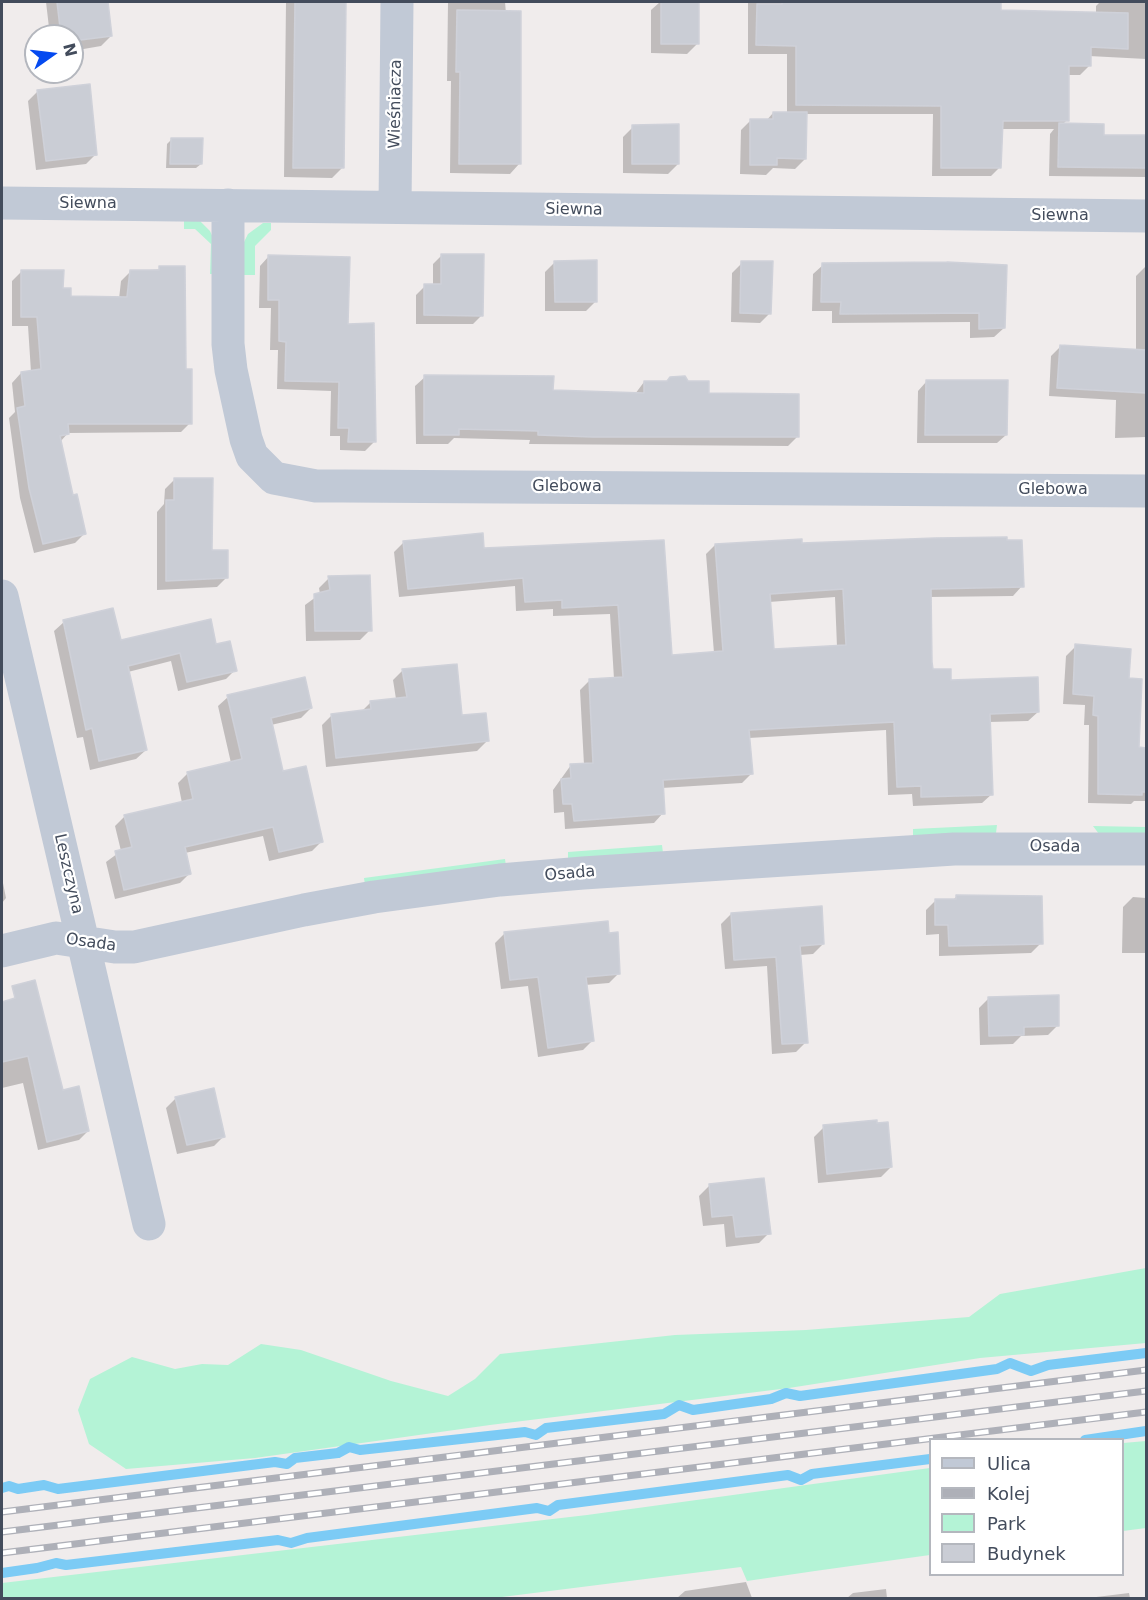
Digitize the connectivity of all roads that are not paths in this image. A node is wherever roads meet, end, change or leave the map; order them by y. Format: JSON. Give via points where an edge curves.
{"nodes":[{"id":1,"x":397,"y":2,"type":"edge"},
{"id":2,"x":2,"y":203,"type":"edge"},
{"id":3,"x":228,"y":205,"type":"junction"},
{"id":4,"x":394,"y":207,"type":"junction"},
{"id":5,"x":1146,"y":216,"type":"edge"},
{"id":6,"x":1146,"y":491,"type":"edge"},
{"id":7,"x":2,"y":596,"type":"edge"},
{"id":8,"x":1146,"y":849,"type":"edge"},
{"id":9,"x":84,"y":941,"type":"junction"},
{"id":10,"x":2,"y":951,"type":"edge"},
{"id":11,"x":149,"y":1224,"type":"dead end"}],
"edges":[{"from":1,"to":4,"type":"street","name":"Wieśniacza"},
{"from":2,"to":3,"type":"street","name":"Siewna"},
{"from":3,"to":4,"type":"street","name":"Siewna"},
{"from":3,"to":6,"type":"street","name":"Glebowa","via":[[231,370],[252,456],[274,478],[291,483],[343,486]]},
{"from":4,"to":5,"type":"street","name":"Siewna"},
{"from":7,"to":9,"type":"street","name":"Leszczyna"},
{"from":8,"to":9,"type":"street","name":"Osada","via":[[964,848],[500,880],[363,899],[134,947]]},
{"from":9,"to":10,"type":"street","name":"Osada","via":[[56,938]]},
{"from":9,"to":11,"type":"street","name":"Leszczyna"}]}
